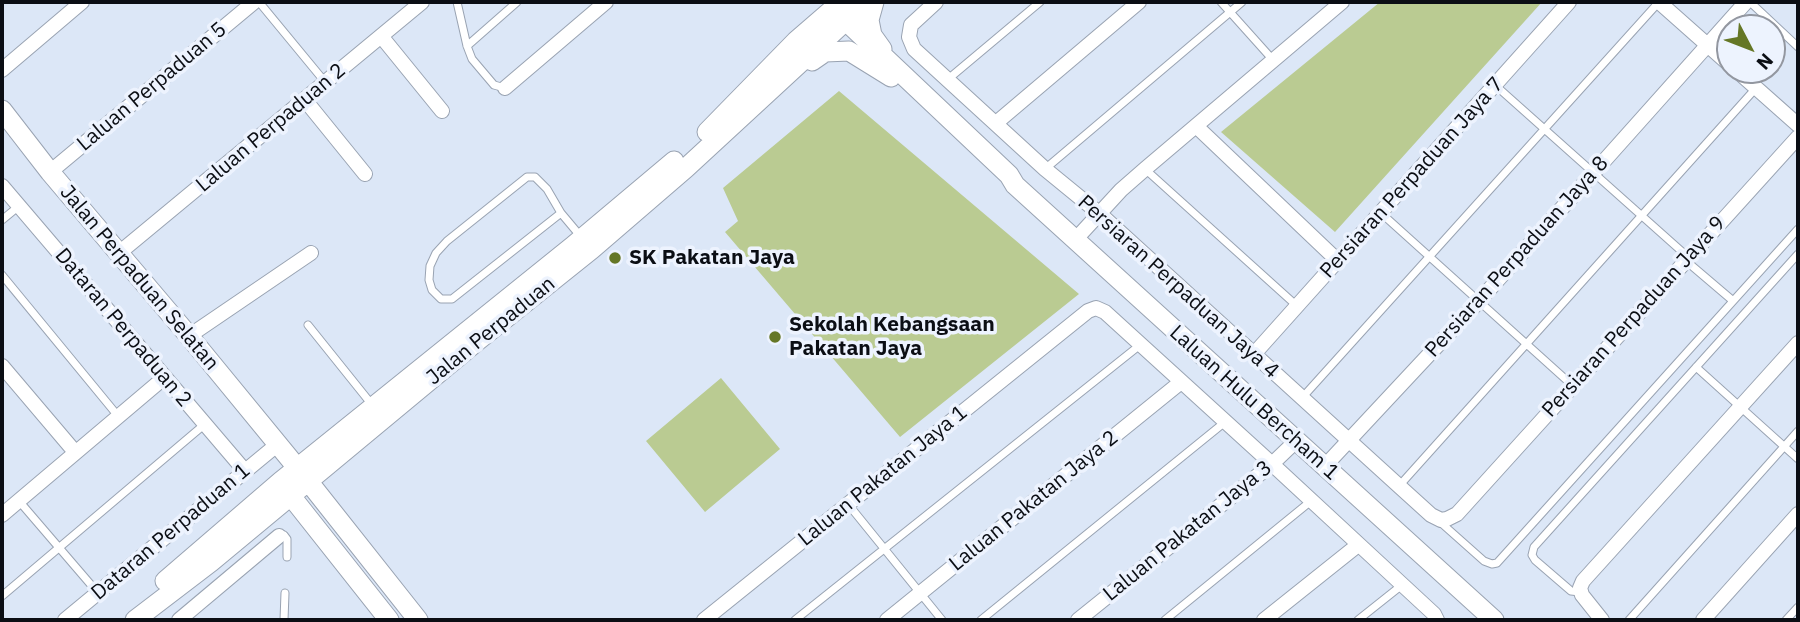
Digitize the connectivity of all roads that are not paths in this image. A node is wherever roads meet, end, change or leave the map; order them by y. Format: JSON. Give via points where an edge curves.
{"nodes":[{"id":1,"x":82,"y":2,"type":"edge"},
{"id":2,"x":256,"y":2,"type":"edge"},
{"id":3,"x":422,"y":2,"type":"edge"},
{"id":4,"x":457,"y":2,"type":"edge"},
{"id":5,"x":517,"y":2,"type":"edge"},
{"id":6,"x":606,"y":2,"type":"edge"},
{"id":7,"x":866,"y":2,"type":"edge"},
{"id":8,"x":874,"y":2,"type":"edge"},
{"id":9,"x":936,"y":2,"type":"edge"},
{"id":10,"x":1040,"y":2,"type":"edge"},
{"id":11,"x":1139,"y":2,"type":"edge"},
{"id":12,"x":1221,"y":2,"type":"edge"},
{"id":13,"x":1242,"y":2,"type":"edge"},
{"id":14,"x":1342,"y":2,"type":"edge"},
{"id":15,"x":1569,"y":2,"type":"edge"},
{"id":16,"x":1659,"y":2,"type":"edge"},
{"id":17,"x":1748,"y":2,"type":"edge"},
{"id":18,"x":1230,"y":11,"type":"junction"},
{"id":19,"x":842,"y":14,"type":"edge"},
{"id":20,"x":381,"y":36,"type":"junction"},
{"id":21,"x":1797,"y":44,"type":"edge"},
{"id":22,"x":467,"y":46,"type":"junction"},
{"id":23,"x":1709,"y":46,"type":"junction"},
{"id":24,"x":1716,"y":52,"type":"edge"},
{"id":25,"x":1273,"y":60,"type":"junction"},
{"id":26,"x":2,"y":70,"type":"edge"},
{"id":27,"x":895,"y":75,"type":"junction"},
{"id":28,"x":947,"y":80,"type":"junction"},
{"id":29,"x":326,"y":82,"type":"junction"},
{"id":30,"x":1752,"y":84,"type":"edge"},
{"id":31,"x":1495,"y":85,"type":"junction"},
{"id":32,"x":505,"y":88,"type":"joint"},
{"id":33,"x":1756,"y":88,"type":"junction"},
{"id":34,"x":305,"y":100,"type":"junction"},
{"id":35,"x":747,"y":103,"type":"junction"},
{"id":36,"x":2,"y":110,"type":"edge"},
{"id":37,"x":442,"y":111,"type":"dead end"},
{"id":38,"x":996,"y":123,"type":"junction"},
{"id":39,"x":1798,"y":125,"type":"edge"},
{"id":40,"x":1196,"y":126,"type":"junction"},
{"id":41,"x":1545,"y":130,"type":"junction"},
{"id":42,"x":1798,"y":137,"type":"edge"},
{"id":43,"x":1045,"y":169,"type":"junction"},
{"id":44,"x":1145,"y":169,"type":"junction"},
{"id":45,"x":50,"y":172,"type":"junction"},
{"id":46,"x":1593,"y":173,"type":"junction"},
{"id":47,"x":365,"y":174,"type":"dead end"},
{"id":48,"x":2,"y":186,"type":"edge"},
{"id":49,"x":19,"y":206,"type":"junction"},
{"id":50,"x":561,"y":213,"type":"junction"},
{"id":51,"x":1381,"y":213,"type":"junction"},
{"id":52,"x":1100,"y":214,"type":"junction"},
{"id":53,"x":1641,"y":216,"type":"junction"},
{"id":54,"x":2,"y":220,"type":"edge"},
{"id":55,"x":1798,"y":229,"type":"edge"},
{"id":56,"x":1075,"y":240,"type":"junction"},
{"id":57,"x":587,"y":244,"type":"junction"},
{"id":58,"x":118,"y":253,"type":"junction"},
{"id":59,"x":311,"y":253,"type":"dead end"},
{"id":60,"x":1798,"y":254,"type":"edge"},
{"id":61,"x":1430,"y":257,"type":"junction"},
{"id":62,"x":1686,"y":259,"type":"junction"},
{"id":63,"x":1338,"y":261,"type":"junction"},
{"id":64,"x":2,"y":275,"type":"edge"},
{"id":65,"x":1732,"y":300,"type":"junction"},
{"id":66,"x":1479,"y":301,"type":"junction"},
{"id":67,"x":1297,"y":306,"type":"junction"},
{"id":68,"x":308,"y":325,"type":"dead end"},
{"id":69,"x":189,"y":336,"type":"junction"},
{"id":70,"x":476,"y":342,"type":"junction"},
{"id":71,"x":1798,"y":343,"type":"edge"},
{"id":72,"x":1526,"y":344,"type":"junction"},
{"id":73,"x":1140,"y":345,"type":"junction"},
{"id":74,"x":442,"y":350,"type":"junction"},
{"id":75,"x":1254,"y":354,"type":"junction"},
{"id":76,"x":1696,"y":367,"type":"junction"},
{"id":77,"x":3,"y":371,"type":"edge"},
{"id":78,"x":165,"y":377,"type":"junction"},
{"id":79,"x":1181,"y":382,"type":"junction"},
{"id":80,"x":1572,"y":385,"type":"junction"},
{"id":81,"x":1301,"y":399,"type":"junction"},
{"id":82,"x":373,"y":406,"type":"junction"},
{"id":83,"x":1741,"y":407,"type":"junction"},
{"id":84,"x":118,"y":416,"type":"junction"},
{"id":85,"x":1225,"y":422,"type":"junction"},
{"id":86,"x":205,"y":424,"type":"junction"},
{"id":87,"x":1798,"y":431,"type":"edge"},
{"id":88,"x":1296,"y":440,"type":"junction"},
{"id":89,"x":1348,"y":441,"type":"junction"},
{"id":90,"x":278,"y":444,"type":"junction"},
{"id":91,"x":1785,"y":446,"type":"junction"},
{"id":92,"x":75,"y":452,"type":"junction"},
{"id":93,"x":1798,"y":459,"type":"edge"},
{"id":94,"x":1272,"y":464,"type":"junction"},
{"id":95,"x":1324,"y":467,"type":"junction"},
{"id":96,"x":245,"y":471,"type":"junction"},
{"id":97,"x":303,"y":475,"type":"junction"},
{"id":98,"x":1399,"y":486,"type":"junction"},
{"id":99,"x":285,"y":489,"type":"junction"},
{"id":100,"x":19,"y":500,"type":"junction"},
{"id":101,"x":1311,"y":501,"type":"junction"},
{"id":102,"x":848,"y":503,"type":"junction"},
{"id":103,"x":1798,"y":514,"type":"edge"},
{"id":104,"x":2,"y":515,"type":"edge"},
{"id":105,"x":1436,"y":518,"type":"junction"},
{"id":106,"x":279,"y":536,"type":"joint"},
{"id":107,"x":1358,"y":545,"type":"junction"},
{"id":108,"x":59,"y":548,"type":"junction"},
{"id":109,"x":885,"y":548,"type":"junction"},
{"id":110,"x":286,"y":557,"type":"dead end"},
{"id":111,"x":1402,"y":585,"type":"junction"},
{"id":112,"x":1581,"y":592,"type":"junction"},
{"id":113,"x":97,"y":593,"type":"junction"},
{"id":114,"x":285,"y":593,"type":"dead end"},
{"id":115,"x":920,"y":593,"type":"junction"},
{"id":116,"x":2,"y":596,"type":"edge"},
{"id":117,"x":1798,"y":607,"type":"edge"},
{"id":118,"x":65,"y":620,"type":"edge"},
{"id":119,"x":119,"y":620,"type":"edge"},
{"id":120,"x":135,"y":620,"type":"edge"},
{"id":121,"x":179,"y":620,"type":"edge"},
{"id":122,"x":284,"y":620,"type":"edge"},
{"id":123,"x":389,"y":620,"type":"edge"},
{"id":124,"x":418,"y":620,"type":"edge"},
{"id":125,"x":704,"y":620,"type":"edge"},
{"id":126,"x":795,"y":620,"type":"edge"},
{"id":127,"x":887,"y":620,"type":"edge"},
{"id":128,"x":942,"y":620,"type":"edge"},
{"id":129,"x":981,"y":620,"type":"edge"},
{"id":130,"x":1078,"y":620,"type":"edge"},
{"id":131,"x":1165,"y":620,"type":"edge"},
{"id":132,"x":1264,"y":620,"type":"edge"},
{"id":133,"x":1358,"y":620,"type":"edge"},
{"id":134,"x":1437,"y":620,"type":"edge"},
{"id":135,"x":1494,"y":620,"type":"edge"},
{"id":136,"x":1602,"y":620,"type":"edge"},
{"id":137,"x":1629,"y":620,"type":"edge"},
{"id":138,"x":1703,"y":620,"type":"edge"},
{"id":139,"x":1786,"y":620,"type":"edge"}],
"edges":[{"from":1,"to":26,"type":"street"},
{"from":2,"to":29,"type":"lane"},
{"from":2,"to":45,"type":"street","name":"Laluan Perpaduan 5"},
{"from":3,"to":20,"type":"street","name":"Laluan Perpaduan 2"},
{"from":4,"to":22,"type":"lane"},
{"from":5,"to":22,"type":"lane"},
{"from":6,"to":32,"type":"street"},
{"from":7,"to":19,"type":"street"},
{"from":8,"to":27,"type":"street","via":[[869,13],[872,35]]},
{"from":9,"to":28,"type":"street","name":"Persiaran Perpaduan Jaya 4","via":[[909,31],[911,44]]},
{"from":10,"to":28,"type":"lane"},
{"from":11,"to":38,"type":"street"},
{"from":12,"to":18,"type":"lane"},
{"from":13,"to":18,"type":"lane"},
{"from":14,"to":25,"type":"street"},
{"from":15,"to":31,"type":"street","name":"Persiaran Perpaduan Jaya 7"},
{"from":16,"to":23,"type":"street"},
{"from":16,"to":41,"type":"lane"},
{"from":17,"to":21,"type":"lane"},
{"from":17,"to":23,"type":"street","name":"Persiaran Perpaduan Jaya 8"},
{"from":18,"to":25,"type":"lane"},
{"from":18,"to":43,"type":"lane"},
{"from":19,"to":27,"type":"street","name":"Laluan Hulu Bercham 1"},
{"from":19,"to":35,"type":"street","name":"Jalan Perpaduan"},
{"from":19,"to":35,"type":"street","via":[[796,41]]},
{"from":20,"to":29,"type":"street","name":"Laluan Perpaduan 2"},
{"from":20,"to":37,"type":"street"},
{"from":22,"to":32,"type":"lane","via":[[494,85]]},
{"from":23,"to":24,"type":"street"},
{"from":23,"to":46,"type":"street","name":"Persiaran Perpaduan Jaya 8"},
{"from":25,"to":40,"type":"street"},
{"from":27,"to":35,"type":"street","via":[[849,51],[825,52]]},
{"from":27,"to":56,"type":"street","name":"Laluan Hulu Bercham 1"},
{"from":28,"to":38,"type":"street","name":"Persiaran Perpaduan Jaya 4"},
{"from":29,"to":34,"type":"street","name":"Laluan Perpaduan 2"},
{"from":30,"to":33,"type":"street"},
{"from":31,"to":41,"type":"lane"},
{"from":31,"to":51,"type":"street","name":"Persiaran Perpaduan Jaya 7"},
{"from":33,"to":39,"type":"street"},
{"from":33,"to":53,"type":"lane"},
{"from":34,"to":47,"type":"street"},
{"from":34,"to":58,"type":"street","name":"Laluan Perpaduan 2"},
{"from":35,"to":57,"type":"street","name":"Jalan Perpaduan"},
{"from":36,"to":45,"type":"street","name":"Jalan Perpaduan Selatan"},
{"from":38,"to":43,"type":"street","name":"Persiaran Perpaduan Jaya 4"},
{"from":40,"to":44,"type":"street"},
{"from":40,"to":63,"type":"street"},
{"from":41,"to":46,"type":"lane"},
{"from":41,"to":61,"type":"lane"},
{"from":42,"to":62,"type":"street","name":"Persiaran Perpaduan Jaya 9"},
{"from":43,"to":52,"type":"street","name":"Persiaran Perpaduan Jaya 4"},
{"from":44,"to":52,"type":"street"},
{"from":44,"to":67,"type":"lane"},
{"from":45,"to":58,"type":"street","name":"Jalan Perpaduan Selatan"},
{"from":46,"to":53,"type":"lane"},
{"from":46,"to":66,"type":"street","name":"Persiaran Perpaduan Jaya 8"},
{"from":48,"to":49,"type":"street","name":"Dataran Perpaduan 2"},
{"from":49,"to":54,"type":"lane"},
{"from":49,"to":78,"type":"street","name":"Dataran Perpaduan 2"},
{"from":50,"to":50,"type":"lane","via":[[539,181],[531,176],[523,180],[436,253],[430,266],[432,290],[441,299],[452,299]]},
{"from":50,"to":57,"type":"lane"},
{"from":51,"to":61,"type":"lane"},
{"from":51,"to":63,"type":"street","name":"Persiaran Perpaduan Jaya 7"},
{"from":52,"to":56,"type":"street"},
{"from":52,"to":75,"type":"street","name":"Persiaran Perpaduan Jaya 4"},
{"from":53,"to":62,"type":"lane"},
{"from":53,"to":72,"type":"lane"},
{"from":55,"to":65,"type":"lane"},
{"from":56,"to":88,"type":"street","name":"Laluan Hulu Bercham 1"},
{"from":57,"to":70,"type":"street","name":"Jalan Perpaduan"},
{"from":57,"to":74,"type":"street"},
{"from":58,"to":69,"type":"street","name":"Jalan Perpaduan Selatan"},
{"from":59,"to":69,"type":"street"},
{"from":60,"to":76,"type":"lane"},
{"from":61,"to":66,"type":"lane"},
{"from":61,"to":81,"type":"lane"},
{"from":62,"to":65,"type":"lane"},
{"from":62,"to":80,"type":"street","name":"Persiaran Perpaduan Jaya 9"},
{"from":63,"to":67,"type":"street","name":"Persiaran Perpaduan Jaya 7"},
{"from":64,"to":84,"type":"lane"},
{"from":65,"to":105,"type":"lane","name":"Persiaran Perpaduan Jaya 4","via":[[1501,559],[1492,564],[1484,561]]},
{"from":66,"to":72,"type":"lane"},
{"from":66,"to":89,"type":"street","name":"Persiaran Perpaduan Jaya 8"},
{"from":67,"to":75,"type":"street","name":"Persiaran Perpaduan Jaya 7"},
{"from":68,"to":82,"type":"lane"},
{"from":69,"to":90,"type":"street","name":"Jalan Perpaduan Selatan"},
{"from":70,"to":74,"type":"street","via":[[464,339]]},
{"from":70,"to":97,"type":"street","name":"Jalan Perpaduan"},
{"from":71,"to":83,"type":"street"},
{"from":72,"to":80,"type":"lane"},
{"from":72,"to":98,"type":"lane"},
{"from":73,"to":79,"type":"street"},
{"from":73,"to":102,"type":"street","name":"Laluan Pakatan Jaya 1","via":[[1105,312],[1096,308],[1088,312]]},
{"from":73,"to":109,"type":"lane"},
{"from":74,"to":82,"type":"street"},
{"from":75,"to":81,"type":"street","name":"Persiaran Perpaduan Jaya 4"},
{"from":76,"to":83,"type":"lane"},
{"from":76,"to":112,"type":"lane","via":[[1534,547],[1535,560],[1571,591]]},
{"from":77,"to":92,"type":"street"},
{"from":78,"to":84,"type":"street"},
{"from":78,"to":86,"type":"street","name":"Dataran Perpaduan 2"},
{"from":79,"to":85,"type":"street"},
{"from":79,"to":115,"type":"street","name":"Laluan Pakatan Jaya 2"},
{"from":80,"to":105,"type":"street","name":"Persiaran Perpaduan Jaya 9","via":[[1453,517]]},
{"from":81,"to":89,"type":"street","name":"Persiaran Perpaduan Jaya 4"},
{"from":82,"to":97,"type":"street"},
{"from":83,"to":91,"type":"lane"},
{"from":83,"to":112,"type":"street","via":[[1598,564],[1581,584]]},
{"from":84,"to":92,"type":"street"},
{"from":85,"to":94,"type":"street"},
{"from":85,"to":129,"type":"lane"},
{"from":86,"to":96,"type":"street","name":"Dataran Perpaduan 2"},
{"from":86,"to":108,"type":"lane"},
{"from":87,"to":91,"type":"lane"},
{"from":88,"to":94,"type":"street","name":"Laluan Pakatan Jaya 3"},
{"from":88,"to":95,"type":"street","name":"Laluan Hulu Bercham 1"},
{"from":89,"to":95,"type":"street","name":"Persiaran Perpaduan Jaya 8"},
{"from":89,"to":98,"type":"street","name":"Persiaran Perpaduan Jaya 4"},
{"from":90,"to":96,"type":"street","name":"Dataran Perpaduan 1"},
{"from":90,"to":97,"type":"street","name":"Jalan Perpaduan Selatan"},
{"from":90,"to":99,"type":"street"},
{"from":91,"to":93,"type":"lane"},
{"from":91,"to":137,"type":"lane"},
{"from":92,"to":100,"type":"street"},
{"from":94,"to":101,"type":"street"},
{"from":94,"to":130,"type":"street","name":"Laluan Pakatan Jaya 3"},
{"from":95,"to":135,"type":"street","name":"Laluan Hulu Bercham 1"},
{"from":96,"to":113,"type":"street","name":"Dataran Perpaduan 1"},
{"from":97,"to":99,"type":"street","name":"Jalan Perpaduan"},
{"from":97,"to":124,"type":"street","name":"Jalan Perpaduan Selatan"},
{"from":98,"to":105,"type":"street","name":"Persiaran Perpaduan Jaya 4"},
{"from":99,"to":119,"type":"street","name":"Jalan Perpaduan"},
{"from":99,"to":120,"type":"street","name":"Jalan Perpaduan","via":[[211,562]]},
{"from":99,"to":123,"type":"street"},
{"from":100,"to":104,"type":"street"},
{"from":100,"to":108,"type":"lane"},
{"from":101,"to":107,"type":"street"},
{"from":101,"to":131,"type":"lane"},
{"from":102,"to":109,"type":"lane"},
{"from":102,"to":125,"type":"street","name":"Laluan Pakatan Jaya 1"},
{"from":103,"to":138,"type":"street"},
{"from":106,"to":110,"type":"lane","via":[[287,539]]},
{"from":106,"to":121,"type":"street"},
{"from":107,"to":111,"type":"street"},
{"from":107,"to":132,"type":"street"},
{"from":108,"to":113,"type":"lane"},
{"from":108,"to":116,"type":"lane"},
{"from":109,"to":115,"type":"lane"},
{"from":109,"to":126,"type":"lane"},
{"from":111,"to":133,"type":"lane"},
{"from":111,"to":134,"type":"street"},
{"from":112,"to":136,"type":"street"},
{"from":113,"to":118,"type":"street","name":"Dataran Perpaduan 1"},
{"from":114,"to":122,"type":"lane"},
{"from":115,"to":127,"type":"street","name":"Laluan Pakatan Jaya 2"},
{"from":115,"to":128,"type":"lane"},
{"from":117,"to":139,"type":"lane"}]}
